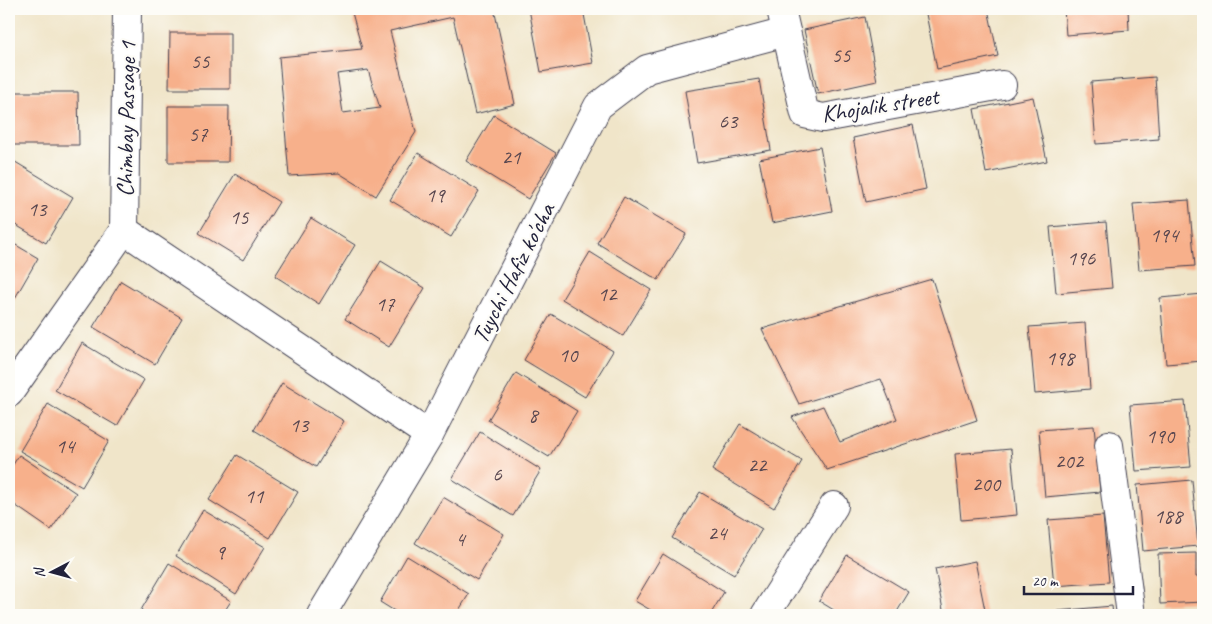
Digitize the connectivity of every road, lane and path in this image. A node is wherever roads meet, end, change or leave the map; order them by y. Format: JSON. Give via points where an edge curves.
{"nodes":[{"id":1,"x":127,"y":9,"type":"edge"},
{"id":2,"x":783,"y":20,"type":"edge"},
{"id":3,"x":1002,"y":85,"type":"dead end"},
{"id":4,"x":124,"y":230,"type":"junction"},
{"id":5,"x":9,"y":393,"type":"edge"},
{"id":6,"x":429,"y":435,"type":"junction"},
{"id":7,"x":1109,"y":445,"type":"dead end"},
{"id":8,"x":834,"y":506,"type":"dead end"},
{"id":9,"x":322,"y":615,"type":"edge"},
{"id":10,"x":766,"y":615,"type":"edge"},
{"id":11,"x":1131,"y":615,"type":"edge"}],
"edges":[{"from":1,"to":4,"type":"street","name":"Chimbay Passage 1"},
{"from":2,"to":3,"type":"street","name":"Khojalik street","via":[[805,114],[822,118]]},
{"from":2,"to":6,"type":"street","name":"Tuychi Hafiz ko'cha","via":[[647,70],[598,106]]},
{"from":4,"to":5,"type":"street"},
{"from":4,"to":6,"type":"street"},
{"from":6,"to":9,"type":"street","name":"Tuychi Hafiz ko'cha"},
{"from":7,"to":11,"type":"street"},
{"from":8,"to":10,"type":"street"}]}
